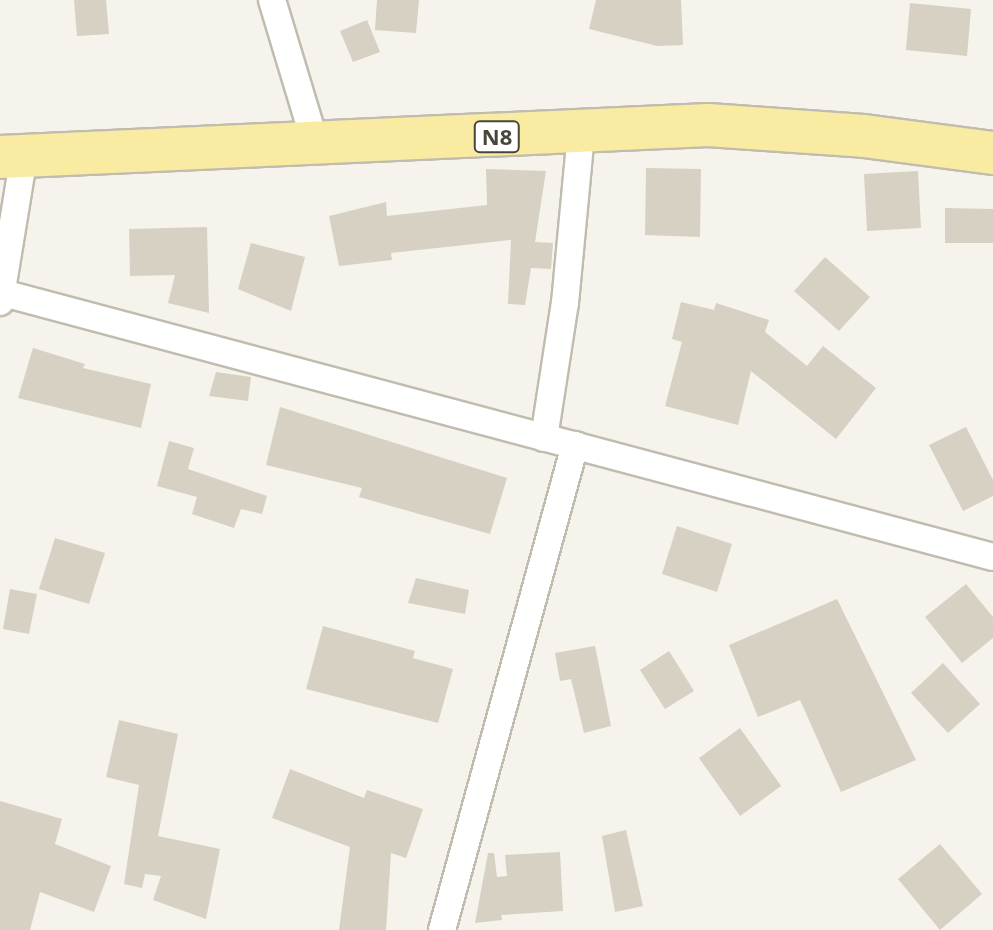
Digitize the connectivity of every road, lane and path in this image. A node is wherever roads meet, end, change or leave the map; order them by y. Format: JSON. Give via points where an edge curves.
{"nodes":[{"id":1,"x":272,"y":0,"type":"edge"},
{"id":2,"x":581,"y":134,"type":"junction"},
{"id":3,"x":315,"y":142,"type":"junction"},
{"id":4,"x":993,"y":153,"type":"edge"},
{"id":5,"x":12,"y":157,"type":"edge"},
{"id":6,"x":1,"y":298,"type":"edge"},
{"id":7,"x":544,"y":438,"type":"junction"},
{"id":8,"x":575,"y":445,"type":"junction"},
{"id":9,"x":993,"y":557,"type":"edge"},
{"id":10,"x":442,"y":930,"type":"edge"}],
"edges":[{"from":1,"to":3,"type":"street"},
{"from":2,"to":3,"type":"main road","number":"N8"},
{"from":2,"to":4,"type":"main road","number":"N8","via":[[708,125],[864,136]]},
{"from":2,"to":7,"type":"street","via":[[565,303]]},
{"from":3,"to":5,"type":"main road","number":"N8"},
{"from":5,"to":6,"type":"street"},
{"from":6,"to":7,"type":"street"},
{"from":7,"to":8,"type":"street"},
{"from":8,"to":9,"type":"street"},
{"from":8,"to":10,"type":"street"}]}
